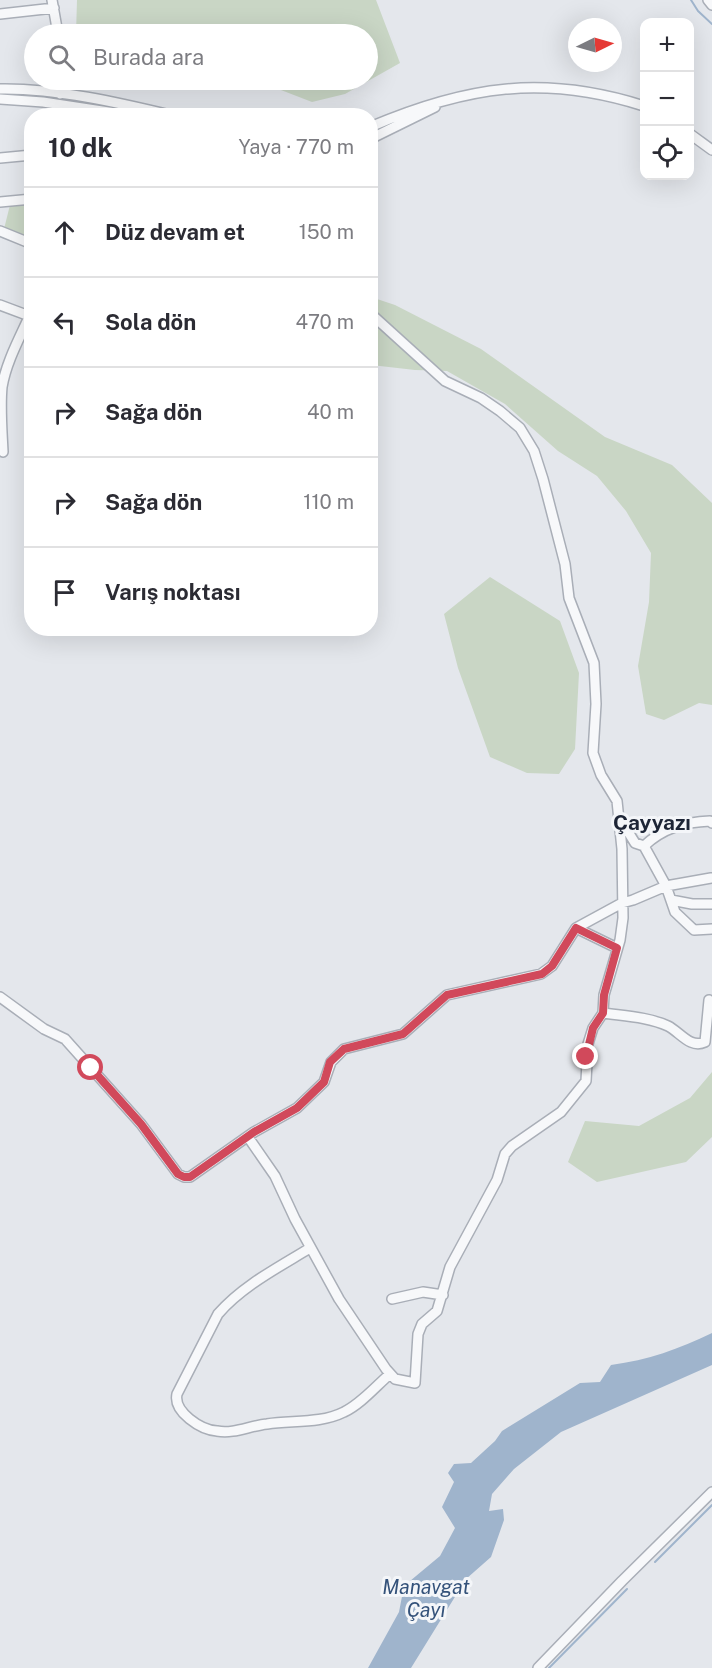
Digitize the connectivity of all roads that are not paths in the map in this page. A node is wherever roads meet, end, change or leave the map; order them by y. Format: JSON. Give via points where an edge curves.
{"nodes":[{"id":1,"x":708,"y":0,"type":"edge"},
{"id":2,"x":53,"y":4,"type":"edge"},
{"id":3,"x":712,"y":5,"type":"edge"},
{"id":4,"x":0,"y":14,"type":"edge"},
{"id":5,"x":56,"y":24,"type":"edge"},
{"id":6,"x":0,"y":89,"type":"edge"},
{"id":7,"x":60,"y":90,"type":"edge"},
{"id":8,"x":0,"y":99,"type":"edge"},
{"id":9,"x":59,"y":99,"type":"junction"},
{"id":10,"x":445,"y":101,"type":"junction"},
{"id":11,"x":640,"y":105,"type":"edge"},
{"id":12,"x":58,"y":108,"type":"edge"},
{"id":13,"x":86,"y":108,"type":"edge"},
{"id":14,"x":138,"y":108,"type":"edge"},
{"id":15,"x":378,"y":124,"type":"edge"},
{"id":16,"x":378,"y":135,"type":"edge"},
{"id":17,"x":694,"y":137,"type":"edge"},
{"id":18,"x":712,"y":150,"type":"edge"},
{"id":19,"x":24,"y":156,"type":"edge"},
{"id":20,"x":0,"y":158,"type":"edge"},
{"id":21,"x":24,"y":200,"type":"edge"},
{"id":22,"x":1,"y":204,"type":"edge"},
{"id":23,"x":0,"y":231,"type":"edge"},
{"id":24,"x":24,"y":241,"type":"edge"},
{"id":25,"x":0,"y":305,"type":"edge"},
{"id":26,"x":24,"y":315,"type":"edge"},
{"id":27,"x":378,"y":320,"type":"edge"},
{"id":28,"x":24,"y":329,"type":"edge"},
{"id":29,"x":3,"y":452,"type":"dead end"},
{"id":30,"x":618,"y":815,"type":"junction"},
{"id":31,"x":712,"y":823,"type":"edge"},
{"id":32,"x":644,"y":846,"type":"junction"},
{"id":33,"x":711,"y":878,"type":"edge"},
{"id":34,"x":666,"y":886,"type":"junction"},
{"id":35,"x":671,"y":900,"type":"junction"},
{"id":36,"x":622,"y":903,"type":"junction"},
{"id":37,"x":712,"y":904,"type":"edge"},
{"id":38,"x":576,"y":928,"type":"junction"},
{"id":39,"x":712,"y":929,"type":"edge"},
{"id":40,"x":617,"y":948,"type":"junction"},
{"id":41,"x":0,"y":997,"type":"edge"},
{"id":42,"x":709,"y":1000,"type":"dead end"},
{"id":43,"x":603,"y":1013,"type":"junction"},
{"id":44,"x":248,"y":1137,"type":"junction"},
{"id":45,"x":310,"y":1248,"type":"junction"},
{"id":46,"x":443,"y":1295,"type":"junction"},
{"id":47,"x":392,"y":1299,"type":"dead end"},
{"id":48,"x":390,"y":1374,"type":"junction"},
{"id":49,"x":712,"y":1492,"type":"edge"},
{"id":50,"x":538,"y":1668,"type":"edge"}],
"edges":[{"from":1,"to":3,"type":"street"},
{"from":2,"to":4,"type":"street"},
{"from":2,"to":5,"type":"street"},
{"from":6,"to":9,"type":"street"},
{"from":7,"to":9,"type":"street"},
{"from":8,"to":9,"type":"street"},
{"from":9,"to":12,"type":"street"},
{"from":9,"to":13,"type":"street"},
{"from":9,"to":14,"type":"street","via":[[103,100]]},
{"from":10,"to":11,"type":"street","via":[[510,87],[583,91]]},
{"from":10,"to":15,"type":"street"},
{"from":10,"to":16,"type":"street"},
{"from":17,"to":18,"type":"street"},
{"from":19,"to":20,"type":"street"},
{"from":21,"to":22,"type":"street"},
{"from":23,"to":24,"type":"street"},
{"from":25,"to":26,"type":"street"},
{"from":27,"to":30,"type":"street","via":[[445,381],[500,411],[520,428],[534,451],[561,546],[569,598],[594,663],[593,753],[617,801]]},
{"from":28,"to":29,"type":"street","via":[[2,385]]},
{"from":30,"to":32,"type":"street","via":[[635,843]]},
{"from":30,"to":36,"type":"street"},
{"from":31,"to":32,"type":"street","via":[[678,825]]},
{"from":32,"to":34,"type":"street"},
{"from":33,"to":34,"type":"street"},
{"from":34,"to":35,"type":"street"},
{"from":34,"to":36,"type":"street"},
{"from":35,"to":37,"type":"street"},
{"from":35,"to":39,"type":"street","via":[[675,912],[694,930]]},
{"from":36,"to":38,"type":"street"},
{"from":36,"to":40,"type":"street"},
{"from":38,"to":40,"type":"street"},
{"from":38,"to":44,"type":"street","via":[[552,966],[542,974],[447,995],[403,1034],[344,1049],[330,1062],[324,1082],[297,1108]]},
{"from":40,"to":43,"type":"street"},
{"from":41,"to":44,"type":"street","via":[[65,1039],[141,1124],[178,1174],[190,1177]]},
{"from":42,"to":43,"type":"street","via":[[707,1034],[702,1044],[695,1044],[668,1026]]},
{"from":43,"to":46,"type":"street","via":[[588,1044],[586,1081],[561,1112],[505,1154],[497,1180],[450,1267]]},
{"from":44,"to":45,"type":"street","via":[[275,1176]]},
{"from":45,"to":48,"type":"street"},
{"from":45,"to":48,"type":"street","via":[[256,1282],[218,1314],[177,1394],[178,1408],[202,1428],[214,1431],[315,1420],[345,1412]]},
{"from":46,"to":47,"type":"street","via":[[423,1292]]},
{"from":46,"to":48,"type":"street","via":[[437,1311],[422,1324],[418,1334],[415,1383]]},
{"from":49,"to":50,"type":"street"}]}
